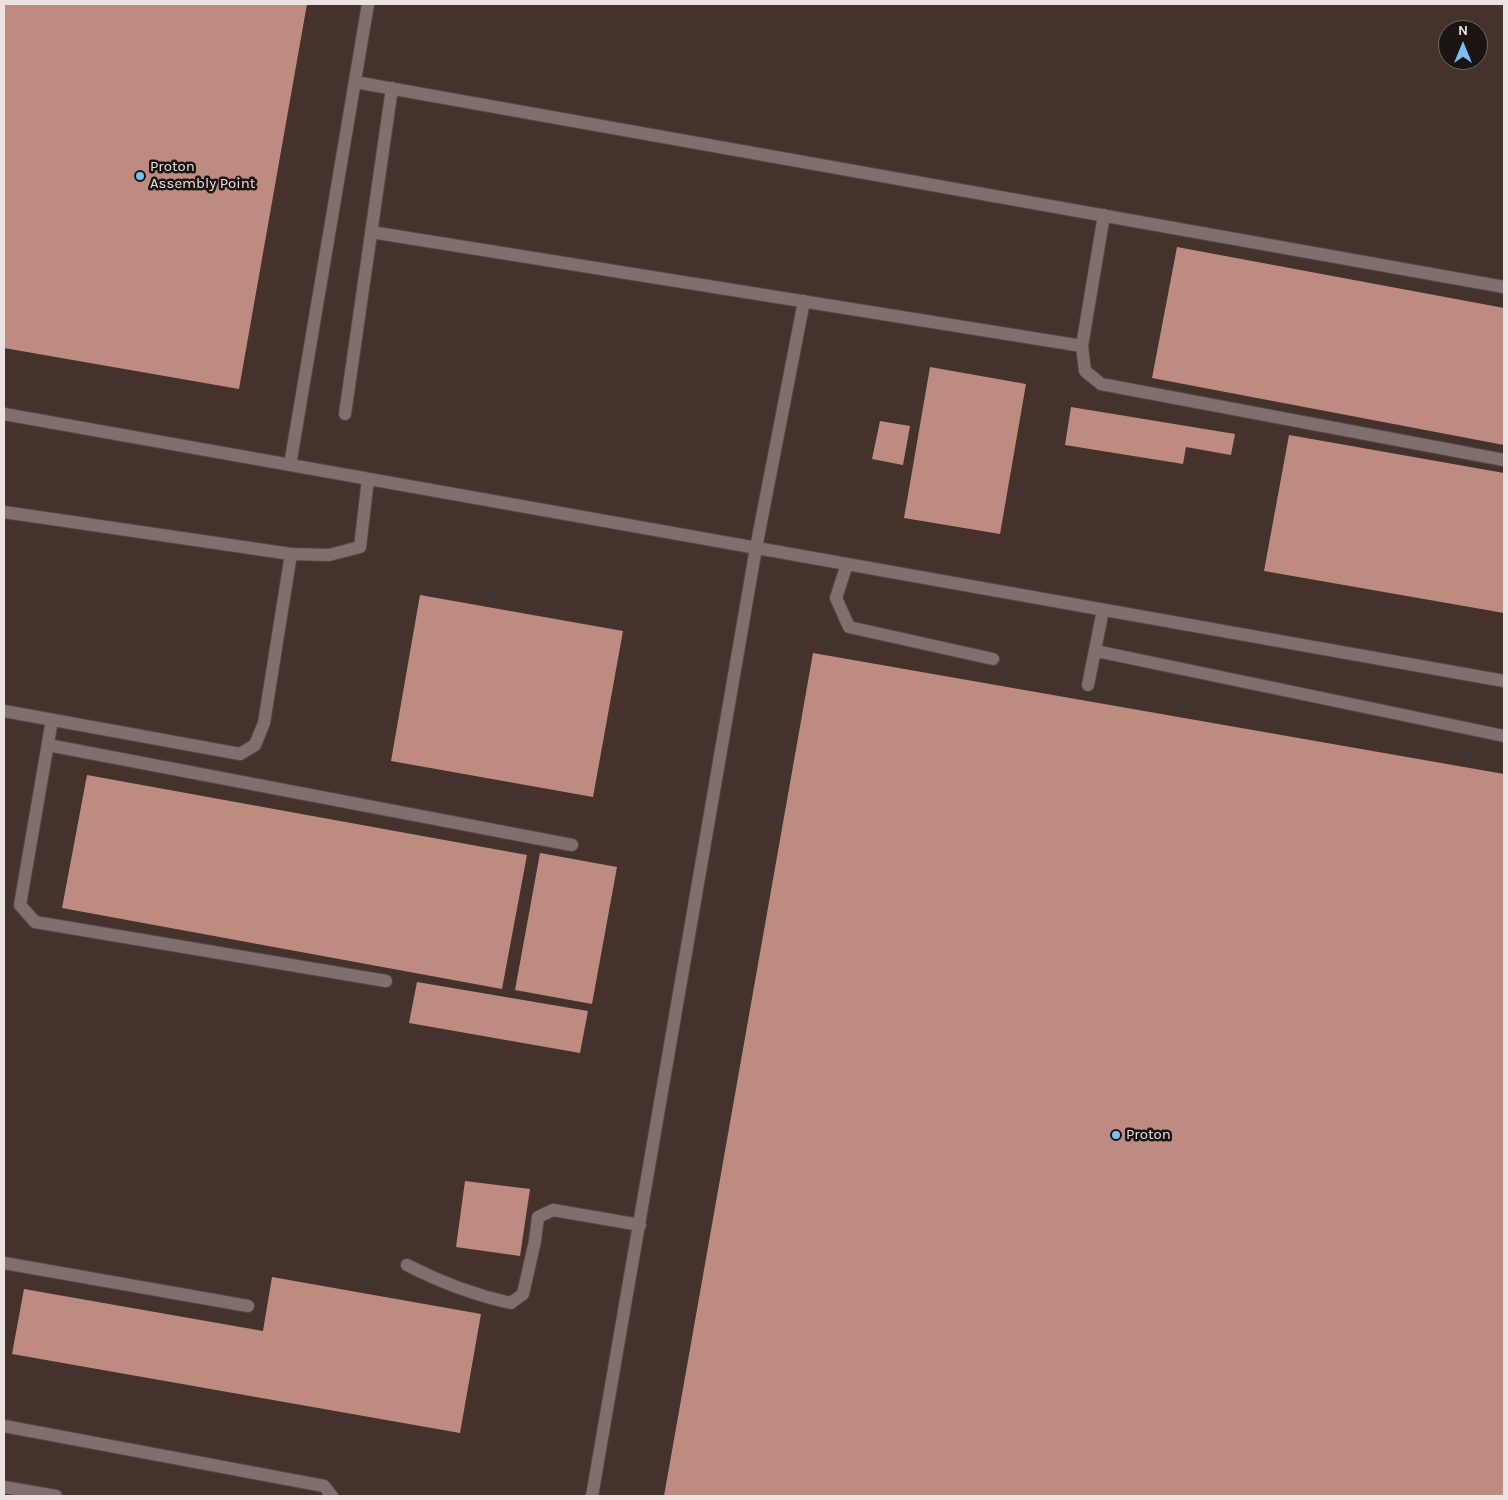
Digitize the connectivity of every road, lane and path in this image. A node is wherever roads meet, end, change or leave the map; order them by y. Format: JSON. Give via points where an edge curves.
{"nodes":[{"id":1,"x":368,"y":4,"type":"edge"},
{"id":2,"x":355,"y":82,"type":"junction"},
{"id":3,"x":392,"y":88,"type":"junction"},
{"id":4,"x":1104,"y":215,"type":"junction"},
{"id":5,"x":371,"y":232,"type":"junction"},
{"id":6,"x":1504,"y":287,"type":"edge"},
{"id":7,"x":804,"y":301,"type":"junction"},
{"id":8,"x":1082,"y":346,"type":"junction"},
{"id":9,"x":4,"y":414,"type":"edge"},
{"id":10,"x":345,"y":414,"type":"dead end"},
{"id":11,"x":1504,"y":460,"type":"edge"},
{"id":12,"x":290,"y":465,"type":"junction"},
{"id":13,"x":368,"y":479,"type":"junction"},
{"id":14,"x":4,"y":512,"type":"edge"},
{"id":15,"x":756,"y":548,"type":"junction"},
{"id":16,"x":291,"y":554,"type":"junction"},
{"id":17,"x":847,"y":564,"type":"junction"},
{"id":18,"x":1103,"y":610,"type":"junction"},
{"id":19,"x":1096,"y":651,"type":"junction"},
{"id":20,"x":993,"y":659,"type":"dead end"},
{"id":21,"x":1504,"y":681,"type":"edge"},
{"id":22,"x":1088,"y":686,"type":"dead end"},
{"id":23,"x":4,"y":711,"type":"edge"},
{"id":24,"x":52,"y":720,"type":"junction"},
{"id":25,"x":1504,"y":736,"type":"edge"},
{"id":26,"x":48,"y":746,"type":"junction"},
{"id":27,"x":572,"y":845,"type":"dead end"},
{"id":28,"x":386,"y":981,"type":"dead end"},
{"id":29,"x":640,"y":1225,"type":"junction"},
{"id":30,"x":4,"y":1263,"type":"edge"},
{"id":31,"x":407,"y":1265,"type":"dead end"},
{"id":32,"x":248,"y":1306,"type":"dead end"},
{"id":33,"x":4,"y":1426,"type":"edge"},
{"id":34,"x":4,"y":1487,"type":"edge"},
{"id":35,"x":56,"y":1496,"type":"edge"},
{"id":36,"x":332,"y":1496,"type":"edge"},
{"id":37,"x":592,"y":1496,"type":"edge"}],
"edges":[{"from":1,"to":2,"type":"lane"},
{"from":2,"to":3,"type":"lane"},
{"from":2,"to":12,"type":"lane"},
{"from":3,"to":4,"type":"lane"},
{"from":3,"to":5,"type":"lane"},
{"from":4,"to":6,"type":"lane"},
{"from":4,"to":8,"type":"lane"},
{"from":5,"to":7,"type":"lane"},
{"from":5,"to":10,"type":"lane"},
{"from":7,"to":8,"type":"lane"},
{"from":7,"to":15,"type":"lane"},
{"from":8,"to":11,"type":"lane","via":[[1085,371],[1101,384]]},
{"from":9,"to":12,"type":"lane"},
{"from":12,"to":13,"type":"lane"},
{"from":13,"to":15,"type":"lane"},
{"from":13,"to":16,"type":"lane","via":[[360,547],[329,555]]},
{"from":14,"to":16,"type":"lane"},
{"from":15,"to":17,"type":"lane"},
{"from":15,"to":29,"type":"lane"},
{"from":16,"to":24,"type":"lane","via":[[264,723],[256,745],[240,754]]},
{"from":17,"to":18,"type":"lane"},
{"from":17,"to":20,"type":"lane","via":[[836,598],[850,627]]},
{"from":18,"to":19,"type":"lane"},
{"from":18,"to":21,"type":"lane"},
{"from":19,"to":22,"type":"lane"},
{"from":19,"to":25,"type":"lane"},
{"from":23,"to":24,"type":"lane"},
{"from":24,"to":26,"type":"lane"},
{"from":26,"to":27,"type":"lane"},
{"from":26,"to":28,"type":"lane","via":[[20,905],[35,922]]},
{"from":29,"to":31,"type":"lane","via":[[553,1210],[538,1217],[523,1294],[511,1303],[484,1298],[445,1284]]},
{"from":29,"to":37,"type":"lane"},
{"from":30,"to":32,"type":"lane"},
{"from":33,"to":36,"type":"lane","via":[[324,1486]]},
{"from":34,"to":35,"type":"lane"}]}
